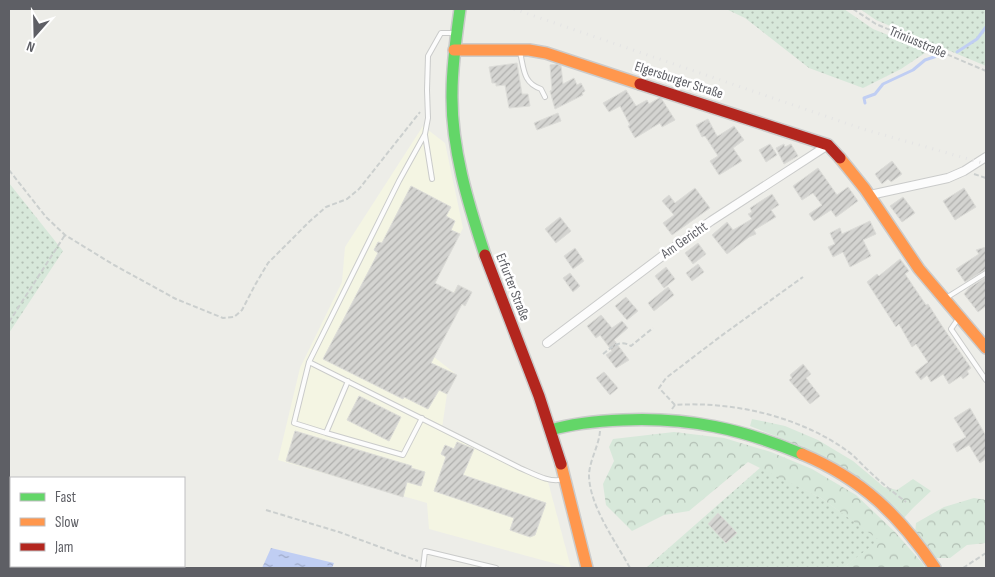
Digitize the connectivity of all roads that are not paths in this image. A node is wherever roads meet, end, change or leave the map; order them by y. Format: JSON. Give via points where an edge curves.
{"nodes":[{"id":1,"x":460,"y":11,"type":"edge"},
{"id":2,"x":457,"y":33,"type":"junction"},
{"id":3,"x":454,"y":50,"type":"junction"},
{"id":4,"x":520,"y":50,"type":"junction"},
{"id":5,"x":545,"y":97,"type":"dead end"},
{"id":6,"x":425,"y":134,"type":"junction"},
{"id":7,"x":828,"y":145,"type":"junction"},
{"id":8,"x":986,"y":157,"type":"edge"},
{"id":9,"x":432,"y":179,"type":"dead end"},
{"id":10,"x":870,"y":195,"type":"junction"},
{"id":11,"x":986,"y":274,"type":"edge"},
{"id":12,"x":944,"y":299,"type":"junction"},
{"id":13,"x":959,"y":317,"type":"junction"},
{"id":14,"x":547,"y":343,"type":"dead end"},
{"id":15,"x":986,"y":348,"type":"edge"},
{"id":16,"x":309,"y":362,"type":"junction"},
{"id":17,"x":986,"y":380,"type":"edge"},
{"id":18,"x":348,"y":381,"type":"junction"},
{"id":19,"x":422,"y":418,"type":"junction"},
{"id":20,"x":551,"y":430,"type":"junction"},
{"id":21,"x":326,"y":433,"type":"junction"},
{"id":22,"x":565,"y":479,"type":"junction"},
{"id":23,"x":423,"y":566,"type":"edge"},
{"id":24,"x":496,"y":568,"type":"edge"},
{"id":25,"x":587,"y":568,"type":"edge"},
{"id":26,"x":936,"y":568,"type":"edge"}],
"edges":[{"from":1,"to":2,"type":"street","name":"Erfurter Straße"},
{"from":2,"to":3,"type":"street","name":"Erfurter Straße"},
{"from":2,"to":6,"type":"lane","via":[[442,33],[428,56]]},
{"from":3,"to":4,"type":"street","name":"Elgersburger Straße"},
{"from":3,"to":20,"type":"street","name":"Erfurter Straße","via":[[452,108],[465,188],[481,246]]},
{"from":4,"to":5,"type":"lane","via":[[527,80],[541,89]]},
{"from":4,"to":7,"type":"street","name":"Elgersburger Straße","via":[[546,53]]},
{"from":6,"to":9,"type":"lane"},
{"from":6,"to":16,"type":"lane"},
{"from":7,"to":10,"type":"street","name":"Elgersburger Straße"},
{"from":7,"to":14,"type":"street","name":"Am Gericht","via":[[668,251]]},
{"from":8,"to":10,"type":"street","via":[[948,178]]},
{"from":10,"to":12,"type":"street","name":"Elgersburger Straße","via":[[919,269]]},
{"from":11,"to":12,"type":"lane"},
{"from":12,"to":13,"type":"street","name":"Elgersburger Straße"},
{"from":13,"to":15,"type":"street","name":"Elgersburger Straße"},
{"from":13,"to":17,"type":"lane","via":[[951,329]]},
{"from":16,"to":18,"type":"lane"},
{"from":16,"to":21,"type":"lane","via":[[294,423]]},
{"from":18,"to":19,"type":"lane"},
{"from":18,"to":21,"type":"lane"},
{"from":19,"to":21,"type":"lane","via":[[403,456]]},
{"from":19,"to":22,"type":"lane","via":[[520,468],[559,481]]},
{"from":20,"to":22,"type":"street","name":"Erfurter Straße"},
{"from":20,"to":26,"type":"street","via":[[600,421],[664,418],[728,428],[762,438],[839,472],[875,499],[906,529]]},
{"from":22,"to":25,"type":"street","name":"Erfurter Straße"},
{"from":23,"to":24,"type":"lane","via":[[425,551]]}]}
